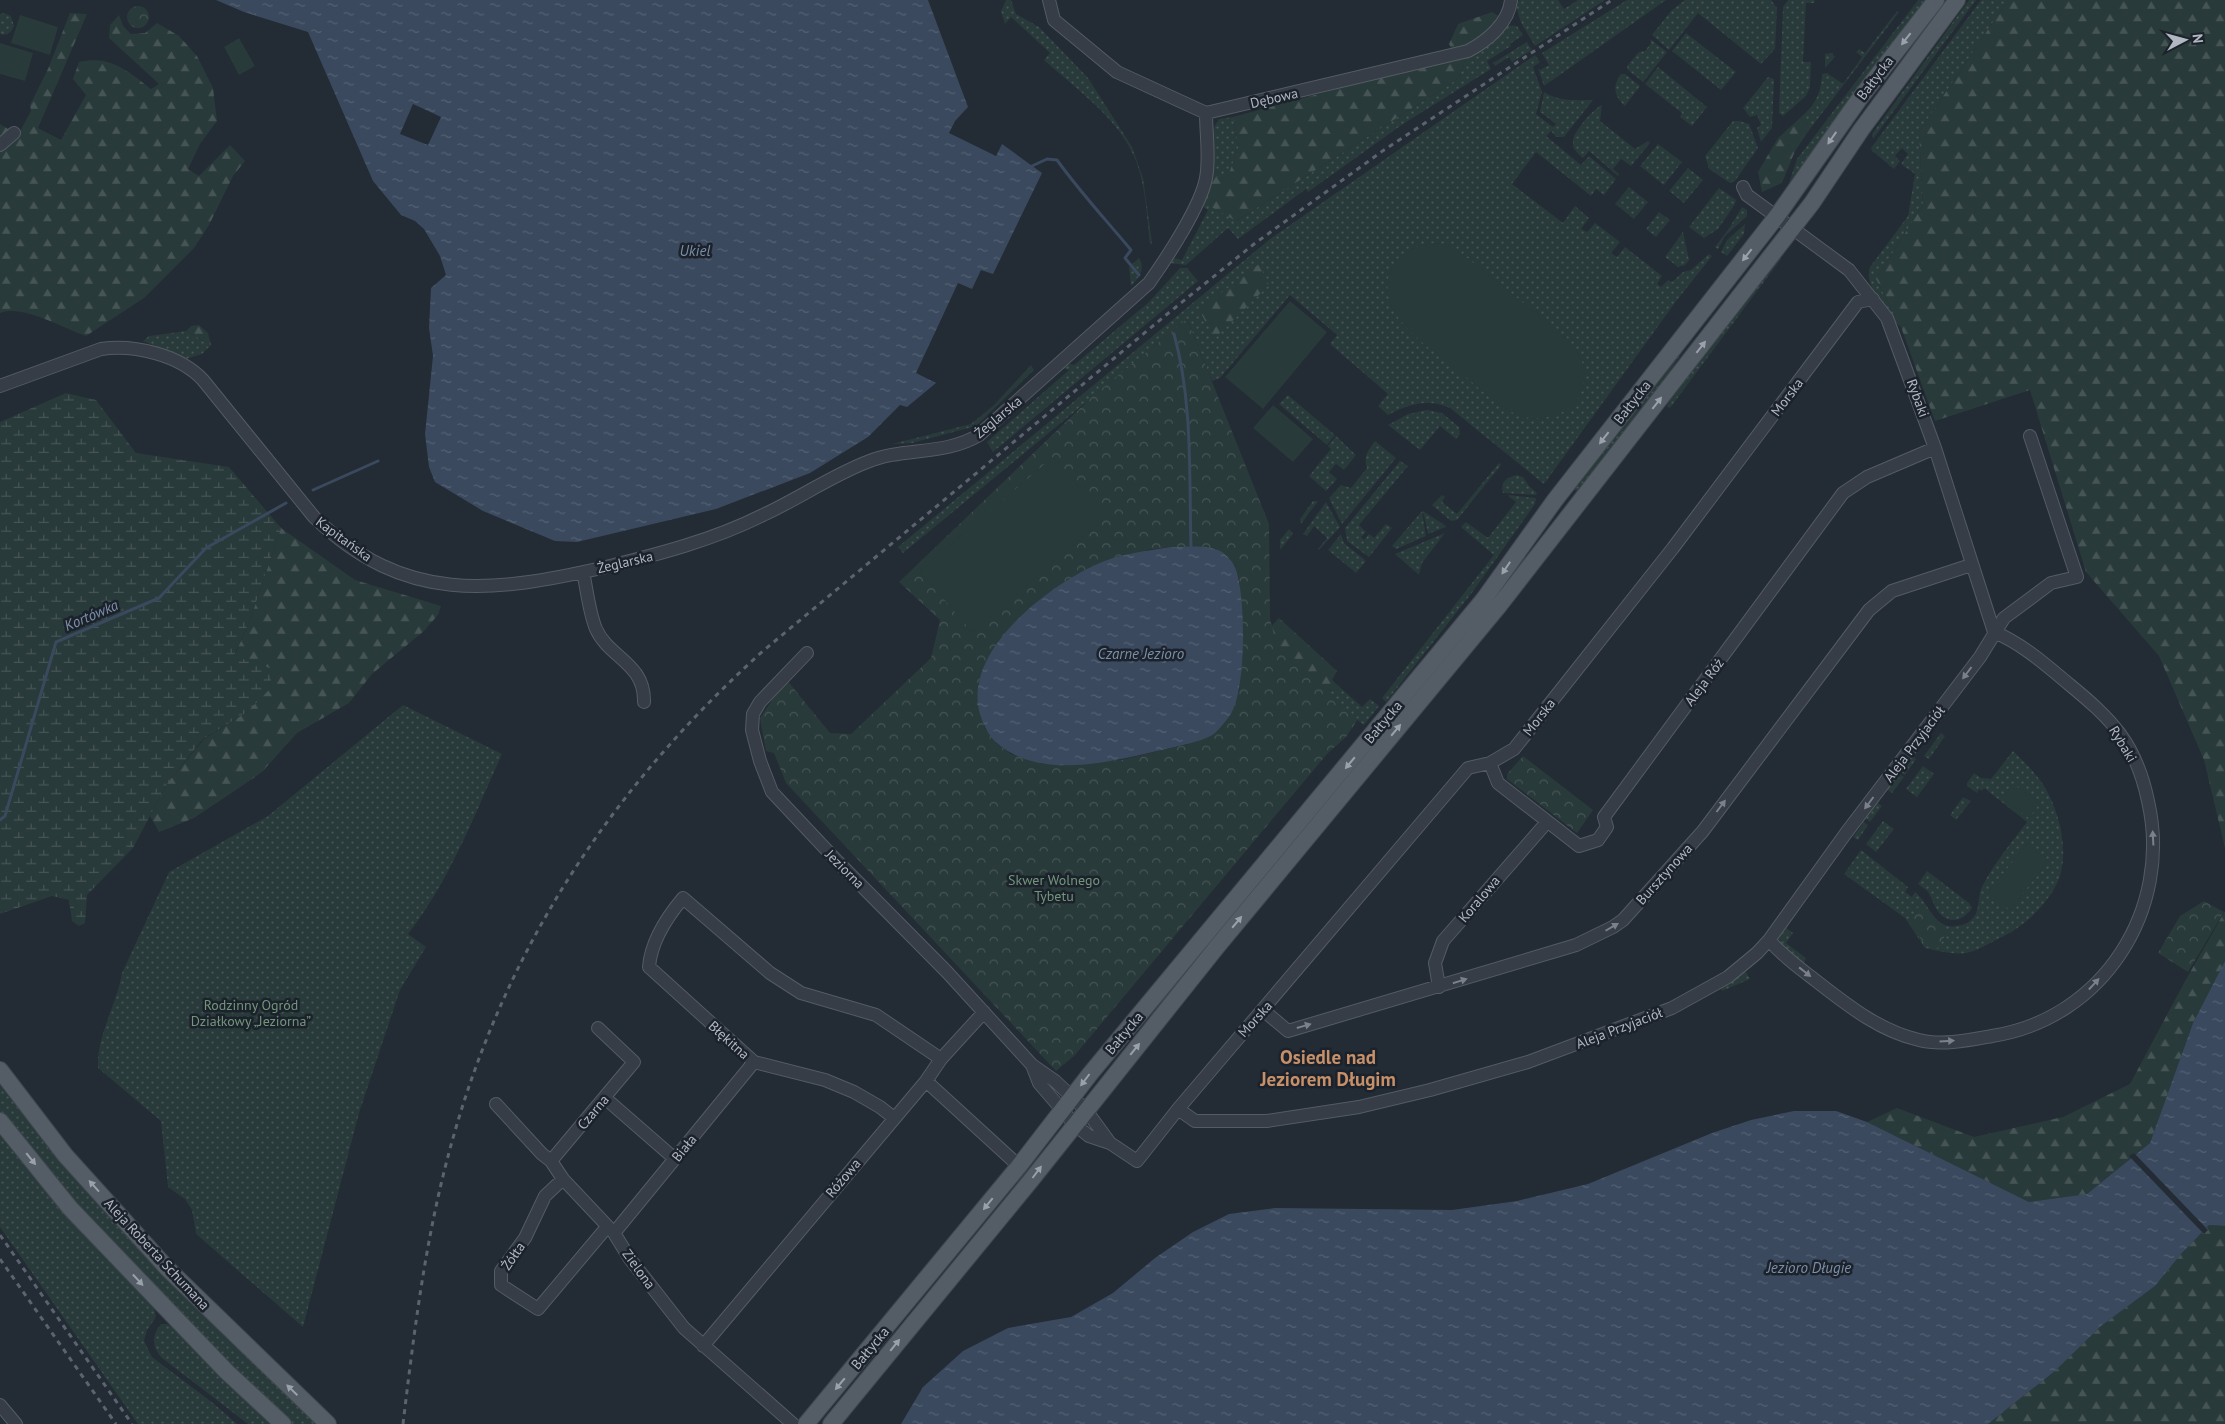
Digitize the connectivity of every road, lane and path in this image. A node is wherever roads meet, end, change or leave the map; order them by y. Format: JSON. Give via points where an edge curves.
{"nodes":[{"id":1,"x":1048,"y":0,"type":"edge"},
{"id":2,"x":1511,"y":0,"type":"edge"},
{"id":3,"x":1936,"y":0,"type":"edge"},
{"id":4,"x":1957,"y":0,"type":"edge"},
{"id":5,"x":1206,"y":113,"type":"junction"},
{"id":6,"x":14,"y":133,"type":"dead end"},
{"id":7,"x":0,"y":145,"type":"edge"},
{"id":8,"x":1743,"y":188,"type":"dead end"},
{"id":9,"x":1777,"y":216,"type":"junction"},
{"id":10,"x":1792,"y":228,"type":"junction"},
{"id":11,"x":1873,"y":299,"type":"junction"},
{"id":12,"x":0,"y":386,"type":"edge"},
{"id":13,"x":2030,"y":436,"type":"dead end"},
{"id":14,"x":1935,"y":448,"type":"junction"},
{"id":15,"x":1971,"y":565,"type":"junction"},
{"id":16,"x":583,"y":572,"type":"junction"},
{"id":17,"x":1994,"y":632,"type":"junction"},
{"id":18,"x":807,"y":653,"type":"dead end"},
{"id":19,"x":644,"y":702,"type":"dead end"},
{"id":20,"x":1490,"y":763,"type":"junction"},
{"id":21,"x":1547,"y":822,"type":"junction"},
{"id":22,"x":1769,"y":940,"type":"junction"},
{"id":23,"x":1439,"y":988,"type":"junction"},
{"id":24,"x":1263,"y":1010,"type":"junction"},
{"id":25,"x":984,"y":1012,"type":"junction"},
{"id":26,"x":598,"y":1028,"type":"dead end"},
{"id":27,"x":941,"y":1059,"type":"junction"},
{"id":28,"x":754,"y":1062,"type":"junction"},
{"id":29,"x":1032,"y":1065,"type":"junction"},
{"id":30,"x":0,"y":1070,"type":"edge"},
{"id":31,"x":926,"y":1081,"type":"junction"},
{"id":32,"x":1073,"y":1097,"type":"junction"},
{"id":33,"x":604,"y":1098,"type":"junction"},
{"id":34,"x":496,"y":1104,"type":"dead end"},
{"id":35,"x":1178,"y":1109,"type":"junction"},
{"id":36,"x":1086,"y":1110,"type":"junction"},
{"id":37,"x":1062,"y":1111,"type":"junction"},
{"id":38,"x":894,"y":1118,"type":"junction"},
{"id":39,"x":0,"y":1121,"type":"edge"},
{"id":40,"x":1075,"y":1125,"type":"junction"},
{"id":41,"x":1110,"y":1143,"type":"junction"},
{"id":42,"x":675,"y":1159,"type":"junction"},
{"id":43,"x":551,"y":1161,"type":"junction"},
{"id":44,"x":1019,"y":1166,"type":"junction"},
{"id":45,"x":563,"y":1179,"type":"junction"},
{"id":46,"x":611,"y":1230,"type":"junction"},
{"id":47,"x":703,"y":1346,"type":"junction"},
{"id":48,"x":0,"y":1405,"type":"edge"},
{"id":49,"x":16,"y":1424,"type":"edge"},
{"id":50,"x":283,"y":1424,"type":"edge"},
{"id":51,"x":328,"y":1424,"type":"edge"},
{"id":52,"x":793,"y":1424,"type":"edge"},
{"id":53,"x":806,"y":1424,"type":"edge"},
{"id":54,"x":832,"y":1424,"type":"edge"}],
"edges":[{"from":1,"to":5,"type":"street","via":[[1054,20],[1118,72]]},
{"from":2,"to":5,"type":"street","name":"Dębowa","via":[[1509,12],[1502,23],[1468,51]]},
{"from":3,"to":9,"type":"main road","name":"Bałtycka","one_way":true,"via":[[1860,98]]},
{"from":4,"to":10,"type":"main road","name":"Bałtycka"},
{"from":5,"to":16,"type":"street","name":"Żeglarska","via":[[1207,169],[1204,187],[1149,283],[979,435],[948,448],[877,458],[733,528],[662,553]]},
{"from":6,"to":7,"type":"street"},
{"from":8,"to":9,"type":"street","name":"Rybaki","via":[[1747,195]]},
{"from":9,"to":10,"type":"street","name":"Rybaki"},
{"from":9,"to":32,"type":"main road","name":"Bałtycka","one_way":true,"via":[[1555,500],[1473,613]]},
{"from":10,"to":11,"type":"street","name":"Rybaki","via":[[1849,270]]},
{"from":36,"to":10,"type":"main road","name":"Bałtycka","one_way":true,"via":[[1498,607]]},
{"from":11,"to":14,"type":"street","name":"Rybaki","via":[[1887,318]]},
{"from":11,"to":20,"type":"street","name":"Morska","via":[[1858,302],[1673,548],[1514,749]]},
{"from":12,"to":16,"type":"street","name":"Kapitańska","via":[[101,349],[115,347],[148,352],[173,360],[197,374],[314,517],[370,559],[418,579],[466,587],[502,586]]},
{"from":13,"to":17,"type":"street","name":"Aleja Przyjaciół","via":[[2077,577],[2051,583],[2004,618]]},
{"from":14,"to":15,"type":"street","name":"Rybaki"},
{"from":14,"to":21,"type":"street","name":"Aleja Róż","via":[[1867,477],[1844,494],[1604,817],[1606,827],[1598,840],[1579,846]]},
{"from":15,"to":17,"type":"street","name":"Rybaki"},
{"from":23,"to":15,"type":"street","name":"Bursztynowa","one_way":true,"via":[[1576,945],[1623,920],[1702,831],[1869,610],[1892,591]]},
{"from":16,"to":19,"type":"street","via":[[597,630],[634,670],[643,690]]},
{"from":17,"to":22,"type":"street","name":"Aleja Przyjaciół","one_way":true,"via":[[1980,657]]},
{"from":22,"to":17,"type":"street","name":"Rybaki","one_way":true,"via":[[1779,952],[1844,1003],[1875,1023],[1921,1041],[1937,1042],[2008,1034],[2029,1028],[2084,996],[2122,952],[2143,909],[2154,857],[2151,814],[2142,778],[2125,741],[2109,720],[2045,665],[2009,638]]},
{"from":18,"to":25,"type":"street","name":"Jeziorna","via":[[760,702],[753,714],[752,730],[768,784],[784,806]]},
{"from":20,"to":21,"type":"street","name":"Aleja Róż","via":[[1498,784]]},
{"from":20,"to":24,"type":"street","name":"Morska","via":[[1468,768]]},
{"from":21,"to":23,"type":"street","name":"Koralowa","via":[[1443,941],[1435,963]]},
{"from":22,"to":35,"type":"street","name":"Aleja Przyjaciół","via":[[1728,977],[1672,1008],[1510,1067],[1359,1107],[1267,1121],[1195,1121]]},
{"from":24,"to":23,"type":"street","name":"Bursztynowa","one_way":true,"via":[[1288,1031]]},
{"from":24,"to":35,"type":"street","name":"Morska"},
{"from":25,"to":27,"type":"street","name":"Różowa"},
{"from":25,"to":29,"type":"street","name":"Jeziorna"},
{"from":26,"to":33,"type":"street","name":"Czarna","via":[[634,1062]]},
{"from":27,"to":28,"type":"street","name":"Błękitna","via":[[876,1015],[801,993],[770,973],[683,898],[671,912],[653,946],[649,967]]},
{"from":27,"to":31,"type":"street","name":"Różowa"},
{"from":28,"to":38,"type":"street","name":"Błękitna","via":[[825,1080],[880,1107]]},
{"from":28,"to":42,"type":"street","name":"Biała"},
{"from":29,"to":32,"type":"street","name":"Jeziorna"},
{"from":29,"to":37,"type":"street","name":"Jeziorna","via":[[1040,1083]]},
{"from":51,"to":30,"type":"main road","name":"Aleja Roberta Schumana","one_way":true,"via":[[167,1268],[65,1155]]},
{"from":31,"to":38,"type":"street","name":"Różowa"},
{"from":31,"to":44,"type":"street"},
{"from":32,"to":36,"type":"street"},
{"from":32,"to":37,"type":"main road","name":"Bałtycka"},
{"from":33,"to":42,"type":"street"},
{"from":33,"to":43,"type":"street","name":"Czarna"},
{"from":34,"to":43,"type":"street","name":"Zielona"},
{"from":35,"to":41,"type":"street","via":[[1136,1161]]},
{"from":36,"to":40,"type":"main road","name":"Bałtycka"},
{"from":36,"to":41,"type":"street"},
{"from":37,"to":40,"type":"street","name":"Jeziorna"},
{"from":37,"to":44,"type":"main road","name":"Bałtycka"},
{"from":38,"to":47,"type":"street","name":"Różowa"},
{"from":39,"to":50,"type":"main road","one_way":true,"via":[[70,1208],[227,1372]]},
{"from":40,"to":41,"type":"street","via":[[1089,1136]]},
{"from":54,"to":40,"type":"main road","name":"Bałtycka","one_way":true},
{"from":42,"to":46,"type":"street","name":"Biała"},
{"from":43,"to":45,"type":"street","name":"Zielona"},
{"from":44,"to":53,"type":"main road","name":"Bałtycka","one_way":true},
{"from":45,"to":46,"type":"street","name":"Zielona"},
{"from":45,"to":46,"type":"street","name":"Żółta","via":[[545,1196],[525,1238],[501,1271],[501,1285],[538,1309]]},
{"from":46,"to":47,"type":"street","name":"Zielona","via":[[684,1328]]},
{"from":47,"to":52,"type":"street","name":"Zielona"},
{"from":48,"to":49,"type":"street"}]}
